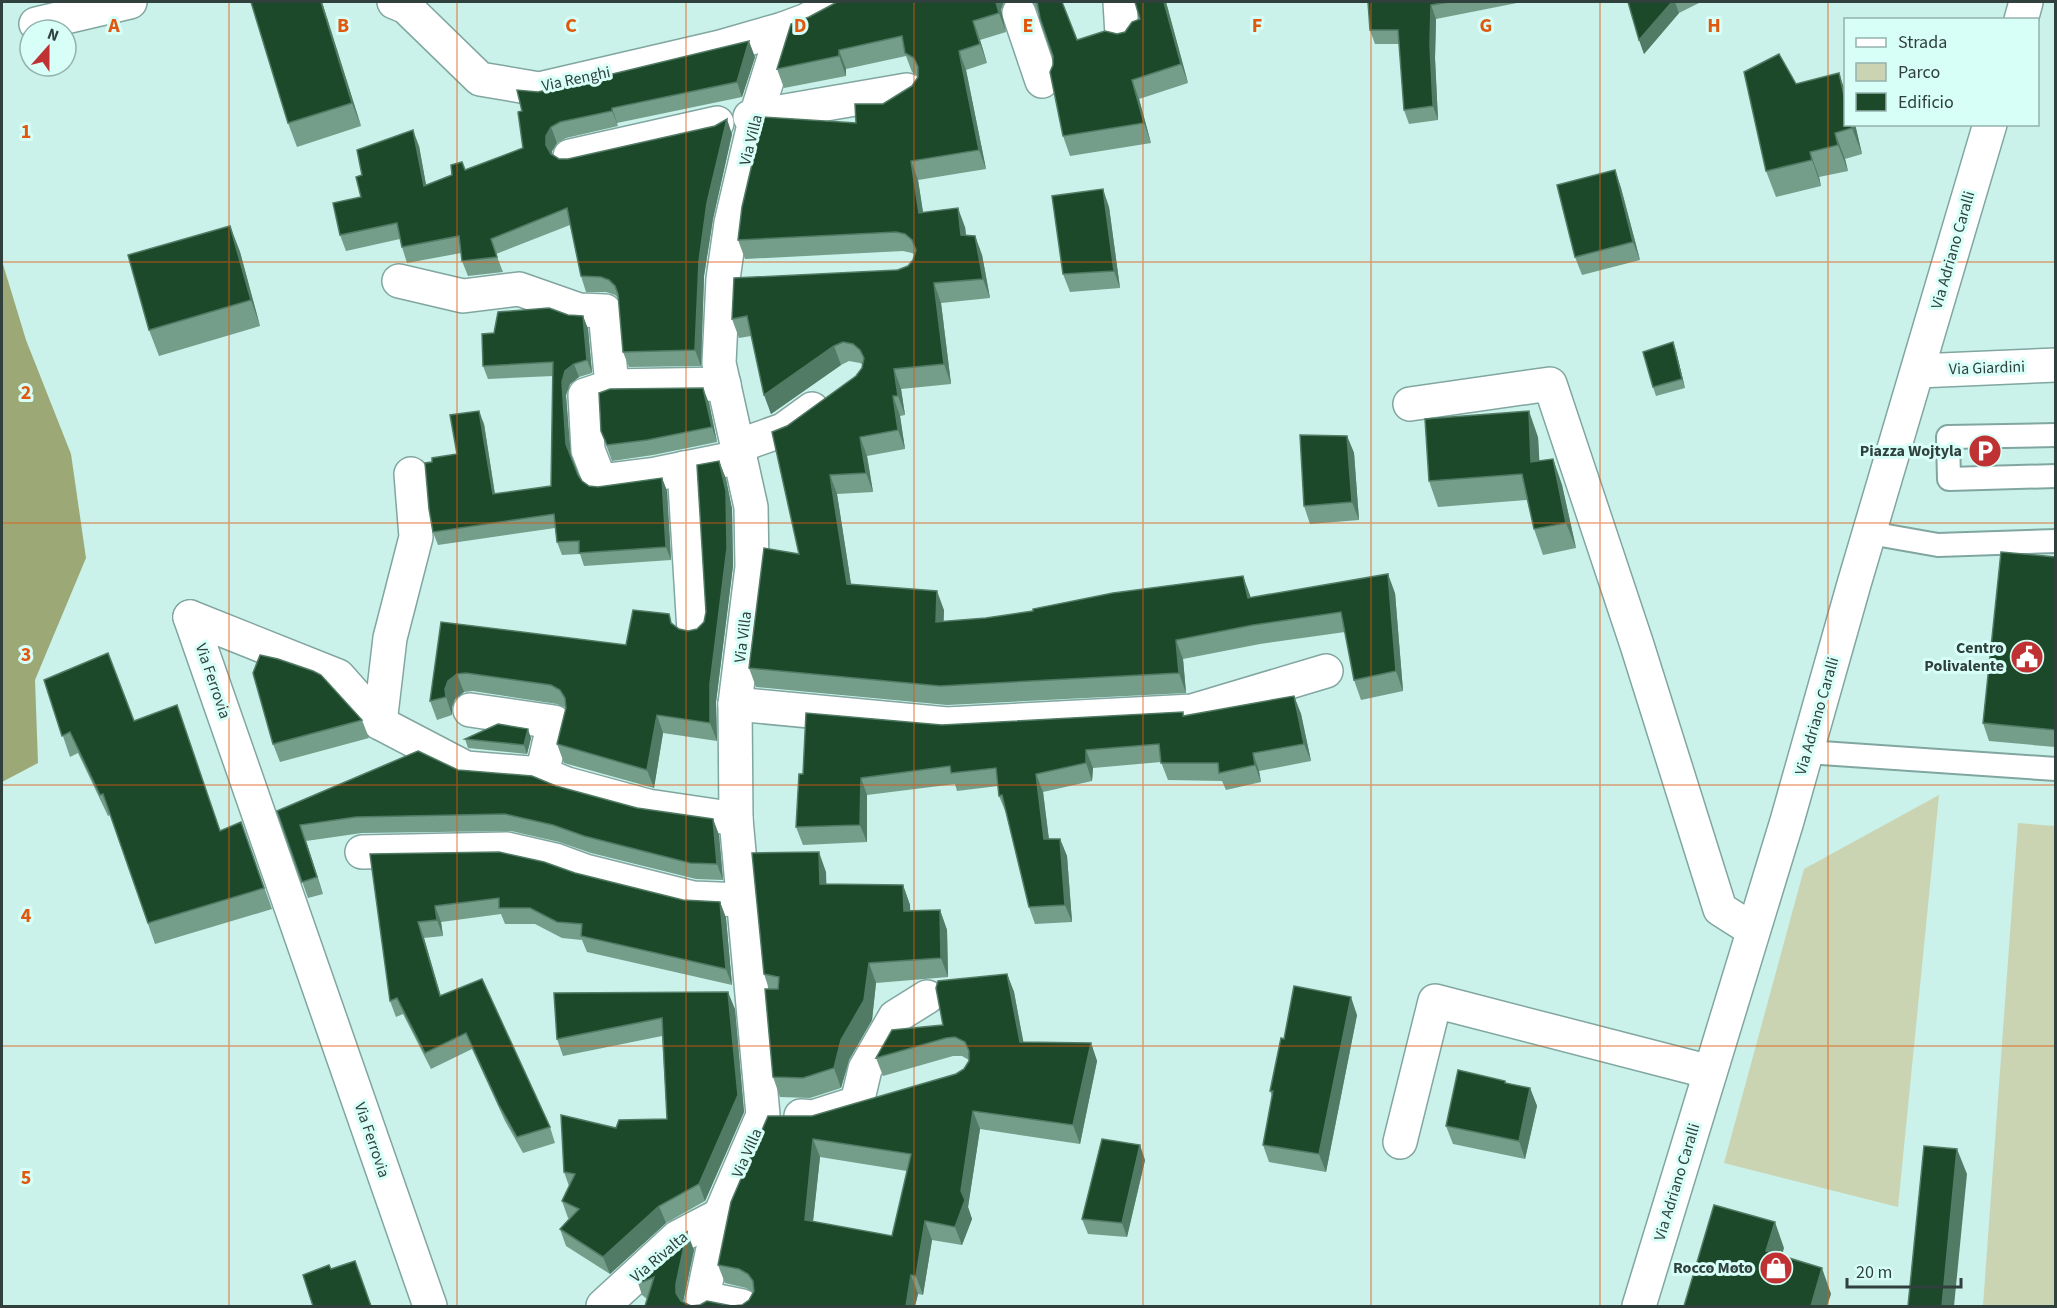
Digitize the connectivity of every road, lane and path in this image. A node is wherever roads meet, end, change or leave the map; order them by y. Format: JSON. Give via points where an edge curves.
{"nodes":[{"id":1,"x":130,"y":2,"type":"edge"},
{"id":2,"x":394,"y":2,"type":"edge"},
{"id":3,"x":839,"y":2,"type":"edge"},
{"id":4,"x":1120,"y":2,"type":"edge"},
{"id":5,"x":2026,"y":2,"type":"edge"},
{"id":6,"x":1019,"y":13,"type":"dead end"},
{"id":7,"x":62,"y":18,"type":"edge"},
{"id":8,"x":2022,"y":18,"type":"edge"},
{"id":9,"x":783,"y":29,"type":"junction"},
{"id":10,"x":1122,"y":35,"type":"edge"},
{"id":11,"x":1042,"y":81,"type":"dead end"},
{"id":12,"x":907,"y":90,"type":"edge"},
{"id":13,"x":753,"y":117,"type":"junction"},
{"id":14,"x":717,"y":123,"type":"edge"},
{"id":15,"x":1989,"y":126,"type":"edge"},
{"id":16,"x":570,"y":156,"type":"edge"},
{"id":17,"x":757,"y":277,"type":"edge"},
{"id":18,"x":723,"y":279,"type":"junction"},
{"id":19,"x":399,"y":281,"type":"dead end"},
{"id":20,"x":2055,"y":365,"type":"edge"},
{"id":21,"x":1918,"y":371,"type":"junction"},
{"id":22,"x":724,"y":384,"type":"junction"},
{"id":23,"x":612,"y":386,"type":"junction"},
{"id":24,"x":835,"y":393,"type":"edge"},
{"id":25,"x":1410,"y":404,"type":"dead end"},
{"id":26,"x":2055,"y":435,"type":"edge"},
{"id":27,"x":739,"y":451,"type":"junction"},
{"id":28,"x":684,"y":468,"type":"junction"},
{"id":29,"x":411,"y":474,"type":"dead end"},
{"id":30,"x":2055,"y":476,"type":"edge"},
{"id":31,"x":1870,"y":532,"type":"junction"},
{"id":32,"x":2055,"y":541,"type":"edge"},
{"id":33,"x":694,"y":631,"type":"edge"},
{"id":34,"x":1326,"y":671,"type":"dead end"},
{"id":35,"x":735,"y":704,"type":"junction"},
{"id":36,"x":470,"y":710,"type":"dead end"},
{"id":37,"x":380,"y":723,"type":"junction"},
{"id":38,"x":1807,"y":752,"type":"junction"},
{"id":39,"x":2055,"y":769,"type":"edge"},
{"id":40,"x":558,"y":784,"type":"junction"},
{"id":41,"x":736,"y":819,"type":"junction"},
{"id":42,"x":362,"y":852,"type":"dead end"},
{"id":43,"x":743,"y":900,"type":"junction"},
{"id":44,"x":1753,"y":930,"type":"junction"},
{"id":45,"x":927,"y":997,"type":"dead end"},
{"id":46,"x":1710,"y":1072,"type":"junction"},
{"id":47,"x":890,"y":1093,"type":"edge"},
{"id":48,"x":856,"y":1103,"type":"junction"},
{"id":49,"x":763,"y":1115,"type":"junction"},
{"id":50,"x":1400,"y":1142,"type":"dead end"},
{"id":51,"x":720,"y":1215,"type":"junction"},
{"id":52,"x":702,"y":1302,"type":"edge"},
{"id":53,"x":430,"y":1306,"type":"edge"},
{"id":54,"x":603,"y":1306,"type":"edge"},
{"id":55,"x":742,"y":1306,"type":"edge"},
{"id":56,"x":1639,"y":1306,"type":"edge"}],
"edges":[{"from":1,"to":7,"type":"street"},
{"from":2,"to":9,"type":"street","name":"Via Renghi","via":[[406,7],[480,79],[539,89]]},
{"from":3,"to":9,"type":"street"},
{"from":4,"to":10,"type":"street"},
{"from":5,"to":8,"type":"street"},
{"from":6,"to":11,"type":"street"},
{"from":9,"to":13,"type":"street","name":"Via Villa"},
{"from":12,"to":13,"type":"street"},
{"from":13,"to":18,"type":"street","name":"Via Villa"},
{"from":14,"to":16,"type":"street"},
{"from":15,"to":21,"type":"street","name":"Via Adriano Caralli"},
{"from":17,"to":18,"type":"street"},
{"from":18,"to":22,"type":"street","name":"Via Villa","via":[[719,363]]},
{"from":19,"to":23,"type":"street","via":[[463,296],[519,289],[579,310],[605,311]]},
{"from":20,"to":21,"type":"street","name":"Via Giardini"},
{"from":21,"to":31,"type":"street","name":"Via Adriano Caralli"},
{"from":22,"to":23,"type":"street"},
{"from":22,"to":27,"type":"street","name":"Via Villa"},
{"from":23,"to":28,"type":"street","via":[[585,395],[588,450],[600,481]]},
{"from":24,"to":27,"type":"street","via":[[783,430]]},
{"from":25,"to":44,"type":"street","via":[[1550,384],[1720,909]]},
{"from":26,"to":30,"type":"lane","via":[[1948,437],[1949,479]]},
{"from":27,"to":28,"type":"street"},
{"from":27,"to":35,"type":"street","name":"Via Villa","via":[[752,507],[752,567]]},
{"from":28,"to":33,"type":"street"},
{"from":29,"to":37,"type":"street","via":[[416,537],[390,638]]},
{"from":31,"to":32,"type":"lane","via":[[1938,545]]},
{"from":31,"to":38,"type":"street","name":"Via Adriano Caralli"},
{"from":34,"to":35,"type":"street","via":[[1192,711],[947,724]]},
{"from":35,"to":41,"type":"street","name":"Via Villa"},
{"from":36,"to":40,"type":"street","via":[[554,722]]},
{"from":37,"to":40,"type":"street","name":"Via Ferrovia","via":[[466,768]]},
{"from":37,"to":53,"type":"street","name":"Via Ferrovia","via":[[338,676],[190,617]]},
{"from":38,"to":39,"type":"lane"},
{"from":38,"to":44,"type":"street","name":"Via Adriano Caralli"},
{"from":40,"to":41,"type":"street","name":"Via Ferrovia","via":[[648,806]]},
{"from":41,"to":43,"type":"street","name":"Via Villa"},
{"from":42,"to":43,"type":"street","via":[[556,851],[585,871],[693,898]]},
{"from":43,"to":49,"type":"street","name":"Via Villa"},
{"from":44,"to":46,"type":"street","name":"Via Adriano Caralli"},
{"from":45,"to":48,"type":"street","via":[[895,1017],[865,1069]]},
{"from":46,"to":50,"type":"street","via":[[1435,1001]]},
{"from":46,"to":56,"type":"street","name":"Via Adriano Caralli"},
{"from":47,"to":48,"type":"street"},
{"from":48,"to":49,"type":"street","via":[[813,1117]]},
{"from":49,"to":51,"type":"street","name":"Via Villa"},
{"from":51,"to":52,"type":"street","name":"Via Villa"},
{"from":51,"to":54,"type":"street","name":"Via Rivalta","via":[[678,1237]]},
{"from":52,"to":55,"type":"street"}]}
